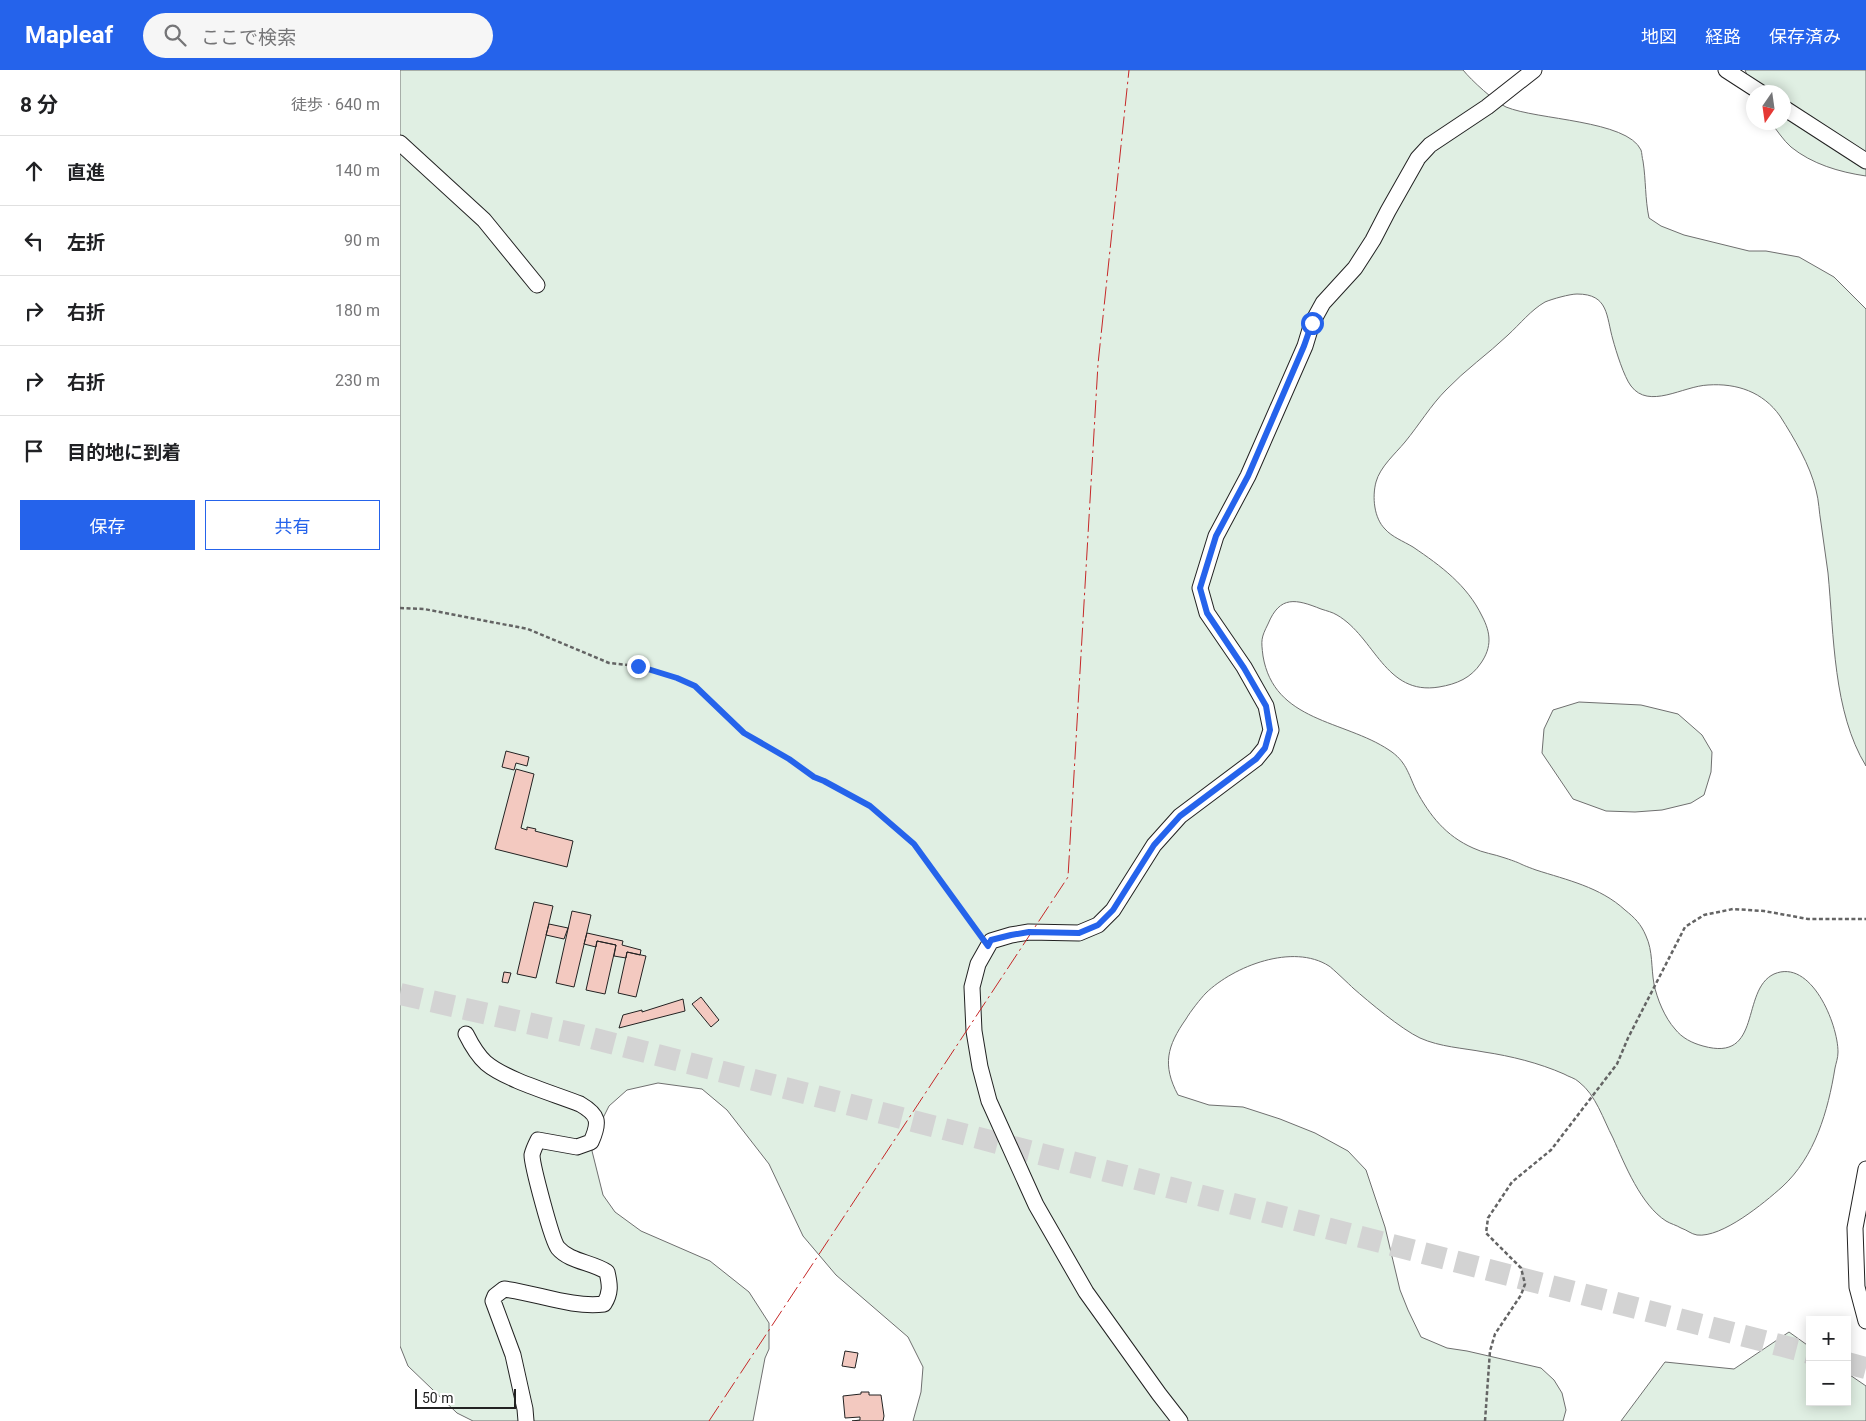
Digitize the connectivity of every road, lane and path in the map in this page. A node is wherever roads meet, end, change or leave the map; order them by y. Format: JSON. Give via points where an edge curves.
{"nodes":[{"id":1,"x":1534,"y":70,"type":"edge"},
{"id":2,"x":1726,"y":70,"type":"edge"},
{"id":3,"x":1749,"y":85,"type":"edge"},
{"id":4,"x":1791,"y":113,"type":"edge"},
{"id":5,"x":400,"y":143,"type":"edge"},
{"id":6,"x":1866,"y":161,"type":"edge"},
{"id":7,"x":537,"y":284,"type":"dead end"},
{"id":8,"x":400,"y":608,"type":"edge"},
{"id":9,"x":1866,"y":919,"type":"edge"},
{"id":10,"x":988,"y":946,"type":"junction"},
{"id":11,"x":466,"y":1034,"type":"dead end"},
{"id":12,"x":1866,"y":1169,"type":"edge"},
{"id":13,"x":1866,"y":1321,"type":"edge"},
{"id":14,"x":526,"y":1421,"type":"edge"},
{"id":15,"x":1180,"y":1421,"type":"edge"},
{"id":16,"x":1485,"y":1421,"type":"edge"}],
"edges":[{"from":1,"to":10,"type":"street","via":[[1488,107],[1430,145],[1418,158],[1373,240],[1355,268],[1323,303],[1312,323],[1248,476],[1216,536],[1200,588],[1207,613],[1266,706],[1270,730],[1265,748],[1256,759],[1180,816],[1154,845],[1113,910],[1098,925],[1079,933],[1011,935],[991,940]]},
{"from":2,"to":3,"type":"street"},
{"from":4,"to":6,"type":"street"},
{"from":5,"to":7,"type":"street","via":[[484,220]]},
{"from":8,"to":10,"type":"path","via":[[424,609],[528,629],[609,663],[638,666],[695,686],[744,733],[814,777],[870,806],[914,844]]},
{"from":9,"to":16,"type":"path","via":[[1808,919],[1733,909],[1704,915],[1684,927],[1617,1064],[1551,1150],[1512,1182],[1488,1218],[1486,1233],[1521,1268],[1525,1284],[1495,1334],[1490,1351]]},
{"from":10,"to":15,"type":"street","via":[[978,964],[972,987],[974,1031],[989,1101],[1036,1205],[1086,1292]]},
{"from":11,"to":14,"type":"street","via":[[486,1063],[507,1076],[580,1104],[597,1118],[591,1142],[577,1147],[538,1140],[532,1154],[557,1248],[568,1257],[606,1272],[610,1294],[604,1304],[590,1306],[504,1289],[493,1301],[513,1355]]},
{"from":12,"to":13,"type":"street","via":[[1855,1228],[1857,1287]]}]}
